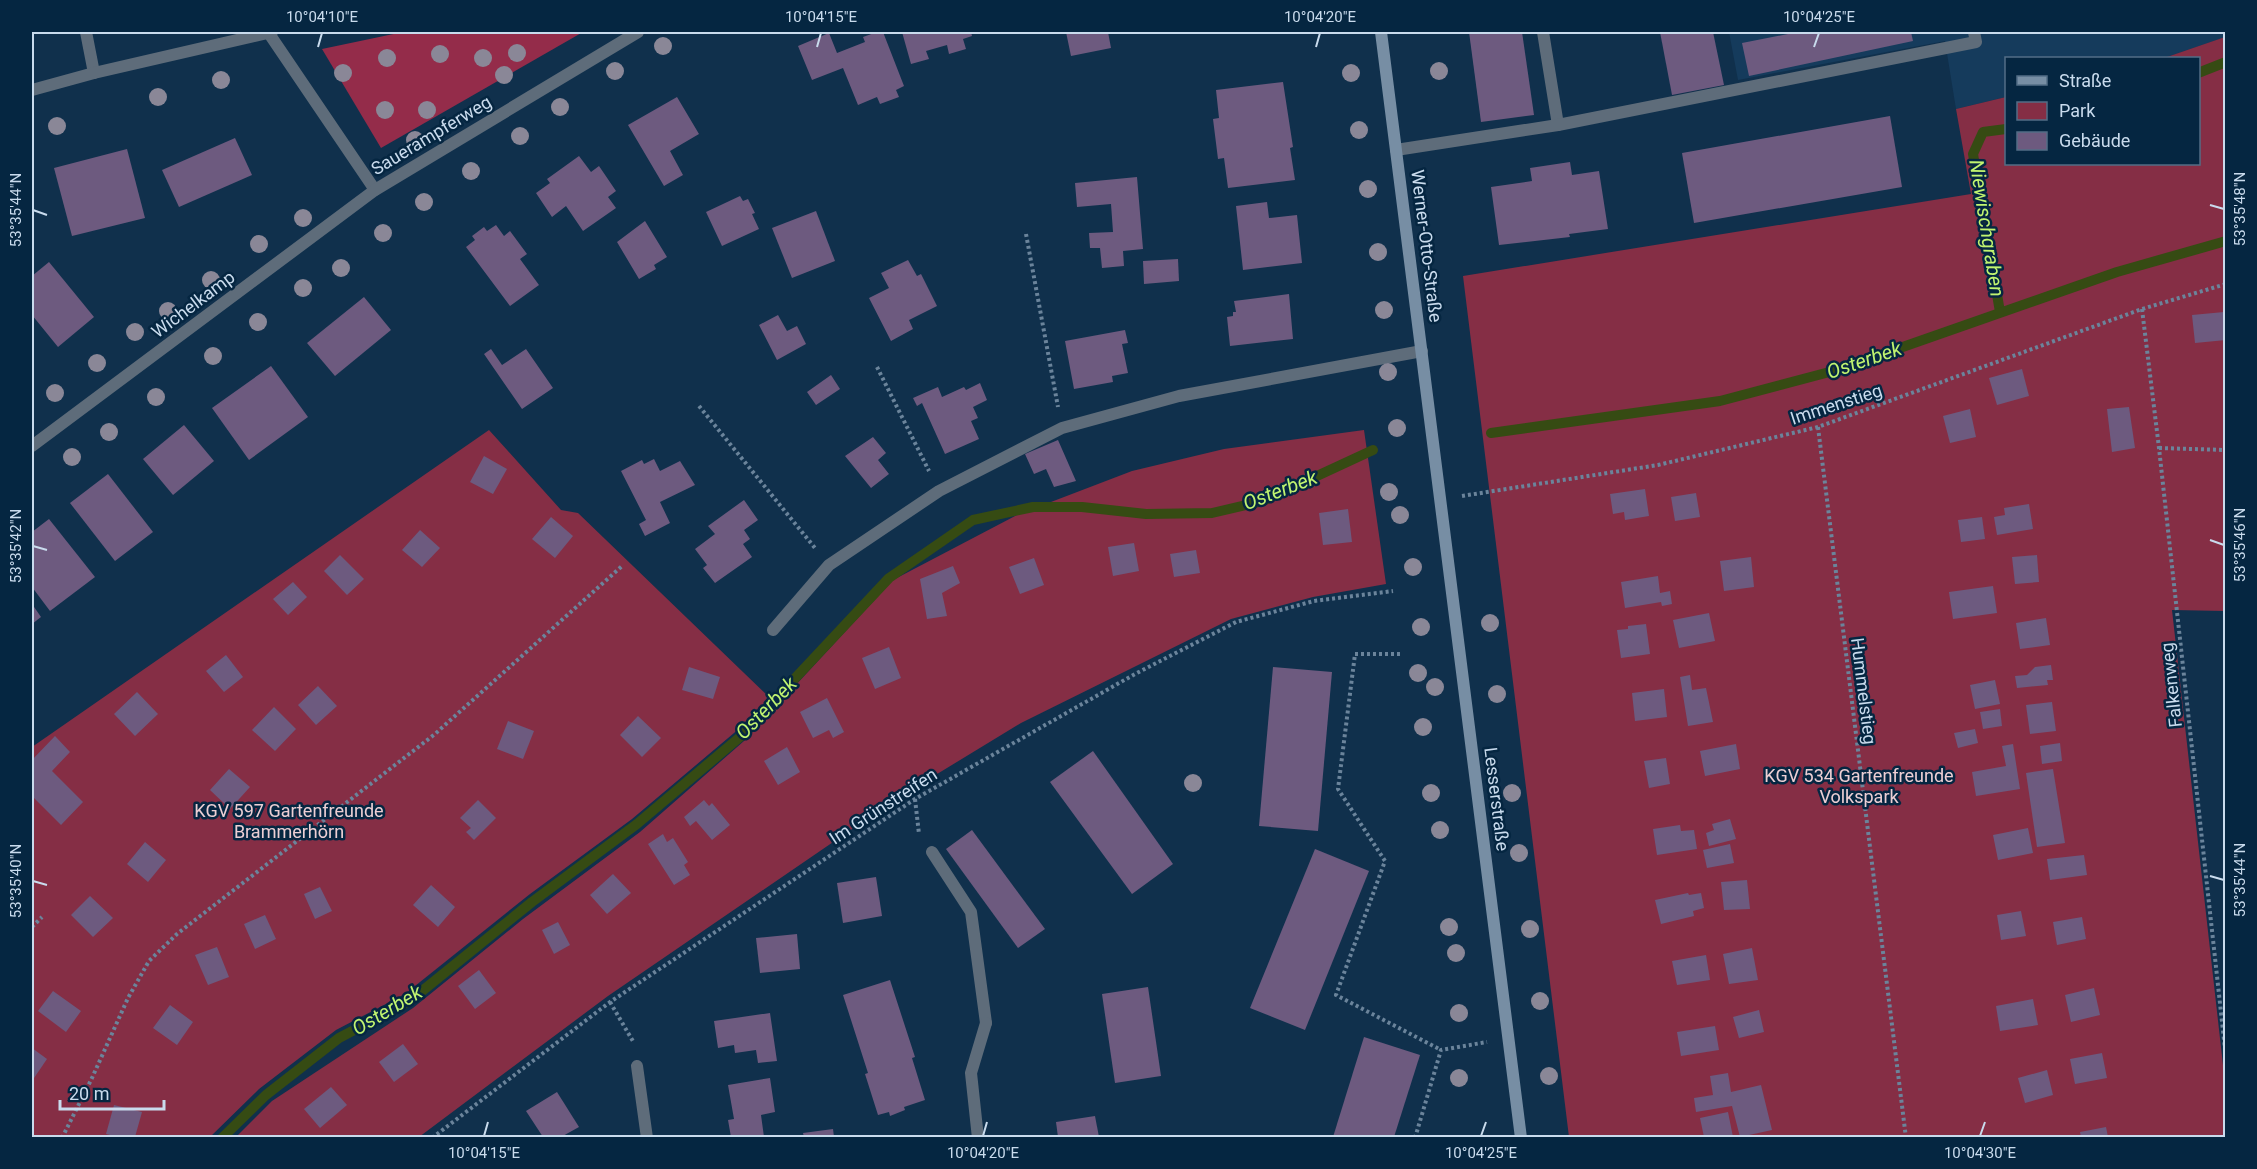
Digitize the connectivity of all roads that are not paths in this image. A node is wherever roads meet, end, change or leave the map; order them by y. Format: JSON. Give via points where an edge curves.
{"nodes":[{"id":1,"x":86,"y":32,"type":"edge"},
{"id":2,"x":270,"y":32,"type":"edge"},
{"id":3,"x":638,"y":32,"type":"edge"},
{"id":4,"x":1381,"y":32,"type":"edge"},
{"id":5,"x":1543,"y":32,"type":"edge"},
{"id":6,"x":1974,"y":32,"type":"edge"},
{"id":7,"x":94,"y":73,"type":"junction"},
{"id":8,"x":32,"y":90,"type":"edge"},
{"id":9,"x":1558,"y":125,"type":"junction"},
{"id":10,"x":1396,"y":150,"type":"junction"},
{"id":11,"x":375,"y":190,"type":"junction"},
{"id":12,"x":1422,"y":351,"type":"junction"},
{"id":13,"x":32,"y":446,"type":"edge"},
{"id":14,"x":1436,"y":465,"type":"joint"},
{"id":15,"x":773,"y":630,"type":"dead end"},
{"id":16,"x":932,"y":852,"type":"road end"},
{"id":17,"x":637,"y":1066,"type":"road end"},
{"id":18,"x":647,"y":1137,"type":"edge"},
{"id":19,"x":978,"y":1137,"type":"edge"},
{"id":20,"x":1521,"y":1137,"type":"edge"}],
"edges":[{"from":1,"to":7,"type":"street"},
{"from":2,"to":7,"type":"street","name":"Sauerampferweg"},
{"from":2,"to":11,"type":"street","name":"Sauerampferweg"},
{"from":3,"to":11,"type":"street","name":"Sauerampferweg"},
{"from":4,"to":10,"type":"main road","name":"Werner-Otto-Straße"},
{"from":5,"to":9,"type":"street"},
{"from":6,"to":9,"type":"street","via":[[1976,42]]},
{"from":7,"to":8,"type":"street","name":"Sauerampferweg"},
{"from":9,"to":10,"type":"street"},
{"from":10,"to":12,"type":"main road","name":"Werner-Otto-Straße"},
{"from":11,"to":13,"type":"street","name":"Wichelkamp"},
{"from":12,"to":14,"type":"main road","name":"Werner-Otto-Straße"},
{"from":12,"to":15,"type":"street","via":[[1179,396],[1062,428],[939,490],[829,565]]},
{"from":14,"to":20,"type":"main road","name":"Lesserstraße"},
{"from":16,"to":19,"type":"street","via":[[971,912],[986,1023],[971,1073]]},
{"from":17,"to":18,"type":"street"}]}
